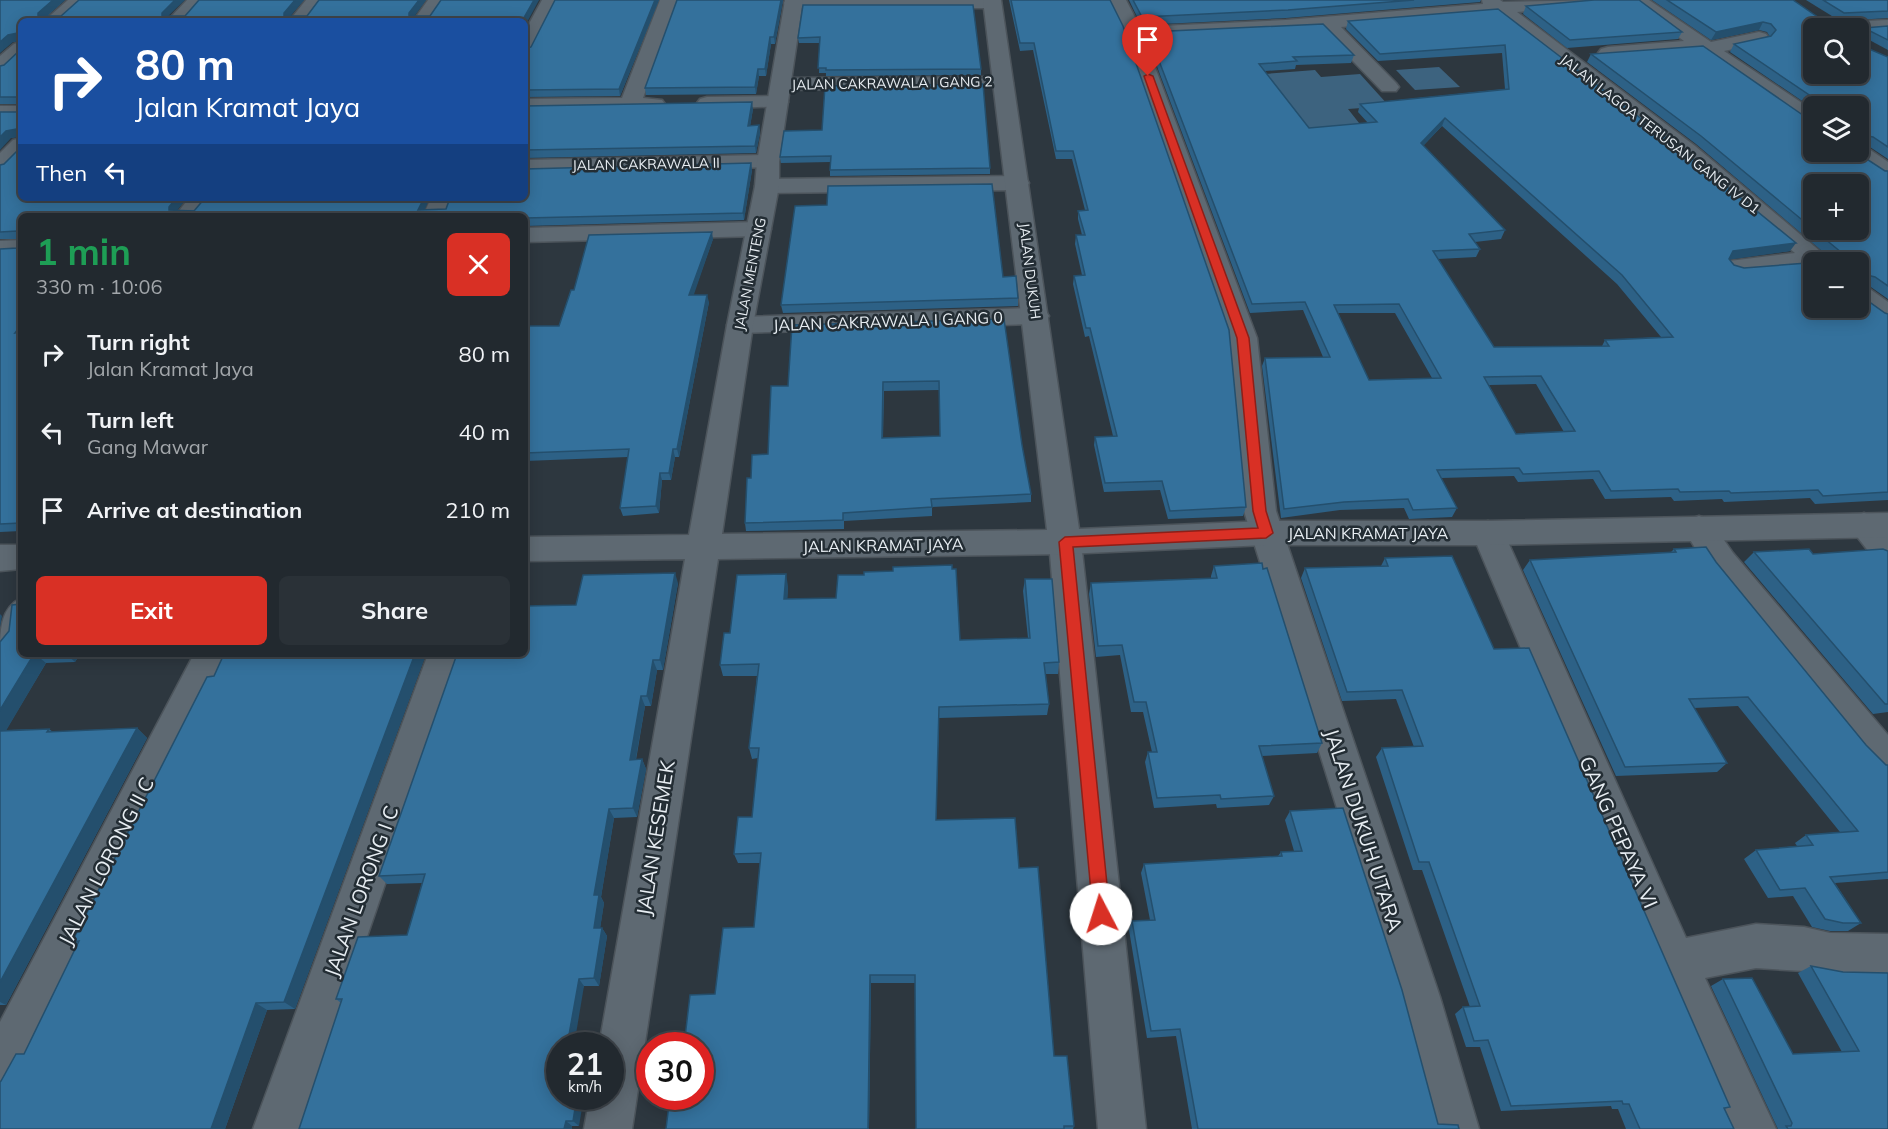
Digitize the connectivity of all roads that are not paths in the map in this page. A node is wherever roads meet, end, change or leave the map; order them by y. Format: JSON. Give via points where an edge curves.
{"nodes":[{"id":1,"x":79,"y":0,"type":"edge"},
{"id":2,"x":197,"y":0,"type":"edge"},
{"id":3,"x":316,"y":0,"type":"edge"},
{"id":4,"x":437,"y":0,"type":"edge"},
{"id":5,"x":551,"y":0,"type":"edge"},
{"id":6,"x":669,"y":0,"type":"edge"},
{"id":7,"x":1117,"y":0,"type":"edge"},
{"id":8,"x":1599,"y":0,"type":"edge"},
{"id":9,"x":1636,"y":0,"type":"edge"},
{"id":10,"x":992,"y":1,"type":"edge"},
{"id":11,"x":793,"y":2,"type":"edge"},
{"id":12,"x":1494,"y":3,"type":"edge"},
{"id":13,"x":1281,"y":6,"type":"edge"},
{"id":14,"x":58,"y":18,"type":"edge"},
{"id":15,"x":179,"y":18,"type":"edge"},
{"id":16,"x":301,"y":18,"type":"edge"},
{"id":17,"x":424,"y":18,"type":"edge"},
{"id":18,"x":1326,"y":22,"type":"junction"},
{"id":19,"x":1286,"y":26,"type":"junction"},
{"id":20,"x":1869,"y":26,"type":"edge"},
{"id":21,"x":1888,"y":26,"type":"edge"},
{"id":22,"x":1133,"y":33,"type":"junction"},
{"id":23,"x":1759,"y":38,"type":"edge"},
{"id":24,"x":528,"y":42,"type":"edge"},
{"id":25,"x":1705,"y":47,"type":"junction"},
{"id":26,"x":18,"y":51,"type":"edge"},
{"id":27,"x":1562,"y":57,"type":"junction"},
{"id":28,"x":0,"y":66,"type":"edge"},
{"id":29,"x":1003,"y":82,"type":"junction"},
{"id":30,"x":1389,"y":87,"type":"dead end"},
{"id":31,"x":779,"y":93,"type":"junction"},
{"id":32,"x":632,"y":104,"type":"junction"},
{"id":33,"x":528,"y":105,"type":"edge"},
{"id":34,"x":0,"y":112,"type":"edge"},
{"id":35,"x":18,"y":112,"type":"edge"},
{"id":36,"x":1803,"y":114,"type":"edge"},
{"id":37,"x":18,"y":148,"type":"edge"},
{"id":38,"x":1869,"y":159,"type":"edge"},
{"id":39,"x":0,"y":165,"type":"edge"},
{"id":40,"x":528,"y":167,"type":"edge"},
{"id":41,"x":1888,"y":172,"type":"edge"},
{"id":42,"x":767,"y":174,"type":"junction"},
{"id":43,"x":18,"y":179,"type":"edge"},
{"id":44,"x":0,"y":180,"type":"edge"},
{"id":45,"x":1018,"y":183,"type":"junction"},
{"id":46,"x":199,"y":201,"type":"edge"},
{"id":47,"x":189,"y":213,"type":"edge"},
{"id":48,"x":759,"y":229,"type":"junction"},
{"id":49,"x":528,"y":235,"type":"edge"},
{"id":50,"x":18,"y":247,"type":"edge"},
{"id":51,"x":0,"y":248,"type":"edge"},
{"id":52,"x":1806,"y":252,"type":"edge"},
{"id":53,"x":1803,"y":262,"type":"edge"},
{"id":54,"x":1738,"y":266,"type":"edge"},
{"id":55,"x":1869,"y":300,"type":"edge"},
{"id":56,"x":1888,"y":314,"type":"edge"},
{"id":57,"x":1036,"y":316,"type":"junction"},
{"id":58,"x":740,"y":325,"type":"junction"},
{"id":59,"x":1876,"y":525,"type":"edge"},
{"id":60,"x":1699,"y":528,"type":"junction"},
{"id":61,"x":1266,"y":533,"type":"junction"},
{"id":62,"x":1488,"y":533,"type":"junction"},
{"id":63,"x":1065,"y":542,"type":"junction"},
{"id":64,"x":703,"y":547,"type":"junction"},
{"id":65,"x":528,"y":549,"type":"edge"},
{"id":66,"x":1888,"y":552,"type":"edge"},
{"id":67,"x":18,"y":557,"type":"edge"},
{"id":68,"x":0,"y":558,"type":"edge"},
{"id":69,"x":18,"y":616,"type":"edge"},
{"id":70,"x":0,"y":642,"type":"edge"},
{"id":71,"x":210,"y":657,"type":"edge"},
{"id":72,"x":445,"y":657,"type":"edge"},
{"id":73,"x":1888,"y":760,"type":"edge"},
{"id":74,"x":1887,"y":958,"type":"edge"},
{"id":75,"x":1675,"y":962,"type":"junction"},
{"id":76,"x":0,"y":1069,"type":"edge"},
{"id":77,"x":277,"y":1129,"type":"edge"},
{"id":78,"x":608,"y":1129,"type":"edge"},
{"id":79,"x":1122,"y":1129,"type":"edge"},
{"id":80,"x":1455,"y":1129,"type":"edge"},
{"id":81,"x":1752,"y":1129,"type":"edge"}],
"edges":[{"from":1,"to":14,"type":"street"},
{"from":2,"to":15,"type":"street"},
{"from":3,"to":16,"type":"street"},
{"from":4,"to":17,"type":"street"},
{"from":5,"to":24,"type":"street"},
{"from":6,"to":32,"type":"street"},
{"from":7,"to":22,"type":"street","name":"JALAN DUKUH UTARA"},
{"from":8,"to":12,"type":"street"},
{"from":9,"to":25,"type":"street"},
{"from":10,"to":11,"type":"street"},
{"from":10,"to":29,"type":"street","name":"JALAN DUKUH"},
{"from":11,"to":31,"type":"street","name":"JALAN MENTENG"},
{"from":12,"to":18,"type":"street"},
{"from":12,"to":27,"type":"street","name":"JALAN LAGOA TERUSAN GANG IV D1"},
{"from":13,"to":19,"type":"street","via":[[1286,13]]},
{"from":18,"to":19,"type":"street"},
{"from":18,"to":30,"type":"street"},
{"from":19,"to":22,"type":"street"},
{"from":20,"to":21,"type":"street"},
{"from":22,"to":61,"type":"street","name":"JALAN DUKUH UTARA","via":[[1243,338],[1260,511]]},
{"from":23,"to":25,"type":"street"},
{"from":25,"to":27,"type":"street"},
{"from":25,"to":36,"type":"street"},
{"from":26,"to":28,"type":"street"},
{"from":27,"to":52,"type":"street","name":"JALAN LAGOA TERUSAN GANG IV D1","via":[[1695,158]]},
{"from":29,"to":31,"type":"street","name":"JALAN CAKRAWALA I GANG 2"},
{"from":29,"to":45,"type":"street","name":"JALAN DUKUH"},
{"from":31,"to":32,"type":"street","name":"JALAN CAKRAWALA I GANG 2"},
{"from":31,"to":42,"type":"street","name":"JALAN MENTENG"},
{"from":32,"to":33,"type":"street","name":"JALAN CAKRAWALA I GANG 2"},
{"from":34,"to":35,"type":"street"},
{"from":37,"to":39,"type":"street"},
{"from":38,"to":41,"type":"street"},
{"from":40,"to":42,"type":"street","name":"JALAN CAKRAWALA II"},
{"from":42,"to":45,"type":"street","name":"JALAN CAKRAWALA II"},
{"from":42,"to":48,"type":"street","name":"JALAN MENTENG"},
{"from":43,"to":44,"type":"street"},
{"from":45,"to":57,"type":"street","name":"JALAN DUKUH"},
{"from":46,"to":47,"type":"street"},
{"from":48,"to":49,"type":"street"},
{"from":48,"to":58,"type":"street","name":"JALAN MENTENG"},
{"from":50,"to":51,"type":"street"},
{"from":53,"to":54,"type":"street"},
{"from":55,"to":56,"type":"street"},
{"from":57,"to":58,"type":"street","name":"JALAN CAKRAWALA I GANG 0"},
{"from":57,"to":63,"type":"street","name":"JALAN DUKUH"},
{"from":58,"to":64,"type":"street","name":"JALAN MENTENG"},
{"from":59,"to":60,"type":"street","name":"JALAN KRAMAT JAYA"},
{"from":59,"to":66,"type":"street"},
{"from":60,"to":62,"type":"street","name":"JALAN KRAMAT JAYA"},
{"from":60,"to":73,"type":"street","via":[[1729,571]]},
{"from":61,"to":62,"type":"street","name":"JALAN KRAMAT JAYA"},
{"from":61,"to":63,"type":"street","name":"JALAN KRAMAT JAYA"},
{"from":61,"to":80,"type":"street","name":"JALAN DUKUH UTARA","via":[[1418,998]]},
{"from":62,"to":75,"type":"street","name":"GANG PEPAYA VI"},
{"from":63,"to":64,"type":"street","name":"JALAN KRAMAT JAYA"},
{"from":63,"to":79,"type":"street","name":"JALAN DUKUH"},
{"from":64,"to":65,"type":"street","name":"JALAN KRAMAT JAYA"},
{"from":64,"to":78,"type":"street","name":"JALAN KESEMEK"},
{"from":67,"to":68,"type":"street"},
{"from":69,"to":70,"type":"street"},
{"from":71,"to":76,"type":"street","name":"JALAN LORONG II C"},
{"from":72,"to":77,"type":"street","name":"JALAN LORONG I C"},
{"from":74,"to":75,"type":"street","via":[[1756,946]]},
{"from":75,"to":81,"type":"street","name":"GANG PEPAYA VI"}]}
